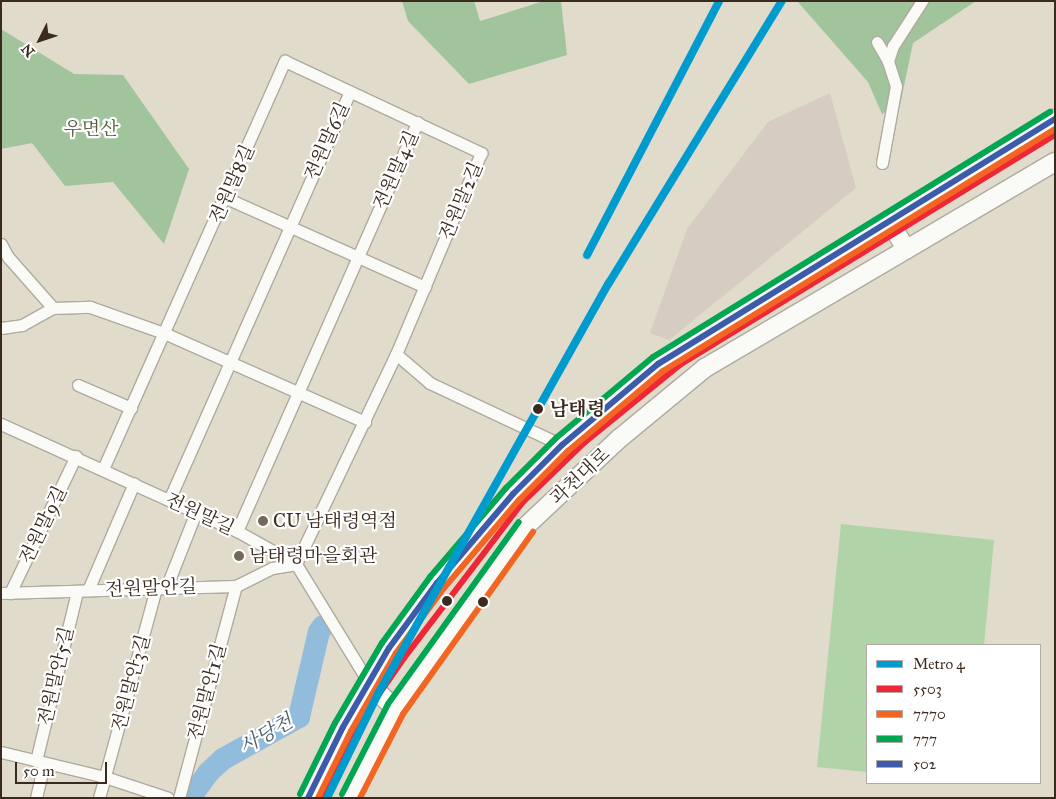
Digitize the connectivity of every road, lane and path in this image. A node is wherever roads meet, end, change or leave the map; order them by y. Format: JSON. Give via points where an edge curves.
{"nodes":[{"id":1,"x":922,"y":1,"type":"edge"},
{"id":2,"x":877,"y":42,"type":"dead end"},
{"id":3,"x":888,"y":61,"type":"junction"},
{"id":4,"x":314,"y":74,"type":"joint"},
{"id":5,"x":350,"y":92,"type":"junction"},
{"id":6,"x":1055,"y":119,"type":"edge"},
{"id":7,"x":417,"y":122,"type":"junction"},
{"id":8,"x":882,"y":162,"type":"dead end"},
{"id":9,"x":1055,"y":162,"type":"edge"},
{"id":10,"x":226,"y":198,"type":"junction"},
{"id":11,"x":889,"y":220,"type":"junction"},
{"id":12,"x":289,"y":226,"type":"junction"},
{"id":13,"x":1,"y":244,"type":"edge"},
{"id":14,"x":906,"y":249,"type":"junction"},
{"id":15,"x":357,"y":257,"type":"junction"},
{"id":16,"x":425,"y":287,"type":"junction"},
{"id":17,"x":53,"y":308,"type":"junction"},
{"id":18,"x":1,"y":328,"type":"edge"},
{"id":19,"x":164,"y":333,"type":"junction"},
{"id":20,"x":396,"y":354,"type":"junction"},
{"id":21,"x":230,"y":362,"type":"junction"},
{"id":22,"x":78,"y":385,"type":"dead end"},
{"id":23,"x":298,"y":392,"type":"junction"},
{"id":24,"x":131,"y":408,"type":"junction"},
{"id":25,"x":366,"y":422,"type":"junction"},
{"id":26,"x":1,"y":424,"type":"edge"},
{"id":27,"x":562,"y":445,"type":"junction"},
{"id":28,"x":76,"y":456,"type":"junction"},
{"id":29,"x":103,"y":469,"type":"junction"},
{"id":30,"x":134,"y":483,"type":"junction"},
{"id":31,"x":169,"y":500,"type":"junction"},
{"id":32,"x":196,"y":512,"type":"junction"},
{"id":33,"x":237,"y":531,"type":"junction"},
{"id":34,"x":296,"y":564,"type":"junction"},
{"id":35,"x":236,"y":586,"type":"junction"},
{"id":36,"x":161,"y":588,"type":"junction"},
{"id":37,"x":88,"y":590,"type":"junction"},
{"id":38,"x":76,"y":591,"type":"junction"},
{"id":39,"x":6,"y":593,"type":"edge"},
{"id":40,"x":369,"y":684,"type":"junction"},
{"id":41,"x":395,"y":709,"type":"junction"},
{"id":42,"x":1,"y":752,"type":"edge"},
{"id":43,"x":40,"y":762,"type":"junction"},
{"id":44,"x":105,"y":777,"type":"junction"},
{"id":45,"x":36,"y":798,"type":"edge"},
{"id":46,"x":99,"y":798,"type":"edge"},
{"id":47,"x":168,"y":798,"type":"edge"},
{"id":48,"x":179,"y":798,"type":"edge"},
{"id":49,"x":308,"y":798,"type":"edge"},
{"id":50,"x":350,"y":798,"type":"edge"}],
"edges":[{"from":1,"to":3,"type":"street","via":[[893,46]]},
{"from":2,"to":3,"type":"street"},
{"from":3,"to":8,"type":"street","via":[[896,86]]},
{"from":4,"to":5,"type":"street","name":"전원말6길"},
{"from":4,"to":10,"type":"street","name":"전원말8길","via":[[285,61]]},
{"from":5,"to":7,"type":"street","name":"전원말4길"},
{"from":5,"to":12,"type":"street","name":"전원말6길"},
{"from":6,"to":11,"type":"main road","name":"과천대로"},
{"from":7,"to":15,"type":"street","name":"전원말4길"},
{"from":7,"to":16,"type":"street","name":"전원말2길","via":[[482,153]]},
{"from":9,"to":14,"type":"main road","name":"과천대로"},
{"from":10,"to":12,"type":"street"},
{"from":10,"to":19,"type":"street","name":"전원말8길"},
{"from":11,"to":14,"type":"main road"},
{"from":11,"to":27,"type":"main road","name":"과천대로","via":[[658,364]]},
{"from":12,"to":15,"type":"street"},
{"from":12,"to":21,"type":"street","name":"전원말6길"},
{"from":13,"to":17,"type":"street","via":[[8,257]]},
{"from":14,"to":41,"type":"main road","name":"과천대로","via":[[705,368],[620,438],[524,528]]},
{"from":15,"to":16,"type":"street"},
{"from":15,"to":23,"type":"street","name":"전원말4길"},
{"from":16,"to":20,"type":"street","name":"전원말2길"},
{"from":17,"to":18,"type":"street","via":[[22,325]]},
{"from":17,"to":19,"type":"street","via":[[90,307]]},
{"from":19,"to":21,"type":"street"},
{"from":19,"to":24,"type":"street","name":"전원말8길"},
{"from":20,"to":25,"type":"street","name":"전원말2길"},
{"from":20,"to":27,"type":"street","name":"과천대로","via":[[430,383]]},
{"from":21,"to":23,"type":"street"},
{"from":21,"to":31,"type":"street","name":"전원말6길"},
{"from":22,"to":24,"type":"street"},
{"from":23,"to":25,"type":"street"},
{"from":23,"to":33,"type":"street","name":"전원말4길"},
{"from":24,"to":29,"type":"street","name":"전원말8길"},
{"from":25,"to":34,"type":"street","name":"전원말2길"},
{"from":26,"to":28,"type":"street","name":"전원말길"},
{"from":27,"to":40,"type":"main road","name":"과천대로","via":[[513,494],[437,583],[389,648]]},
{"from":28,"to":29,"type":"street","name":"전원말길"},
{"from":28,"to":39,"type":"street","name":"전원말9길"},
{"from":29,"to":30,"type":"street","name":"전원말길"},
{"from":30,"to":31,"type":"street","name":"전원말길"},
{"from":30,"to":37,"type":"street"},
{"from":31,"to":32,"type":"street","name":"전원말길"},
{"from":32,"to":33,"type":"street","name":"전원말길"},
{"from":32,"to":36,"type":"street","name":"전원말안3길"},
{"from":33,"to":34,"type":"street","name":"전원말길"},
{"from":34,"to":35,"type":"street","name":"전원말안길","via":[[272,568]]},
{"from":34,"to":40,"type":"street","name":"전원말길"},
{"from":35,"to":36,"type":"street","name":"전원말안길"},
{"from":35,"to":48,"type":"street","name":"전원말안1길"},
{"from":36,"to":37,"type":"street","name":"전원말안길"},
{"from":36,"to":44,"type":"street","name":"전원말안3길"},
{"from":37,"to":38,"type":"street","name":"전원말안길"},
{"from":38,"to":39,"type":"street","name":"전원말안길"},
{"from":38,"to":43,"type":"street","name":"전원말안5길"},
{"from":40,"to":41,"type":"main road"},
{"from":40,"to":49,"type":"main road","name":"과천대로"},
{"from":41,"to":50,"type":"main road","name":"과천대로"},
{"from":42,"to":43,"type":"street"},
{"from":43,"to":44,"type":"street"},
{"from":43,"to":45,"type":"street","name":"전원말안5길"},
{"from":44,"to":46,"type":"street","name":"전원말안3길"},
{"from":44,"to":47,"type":"street"}]}
